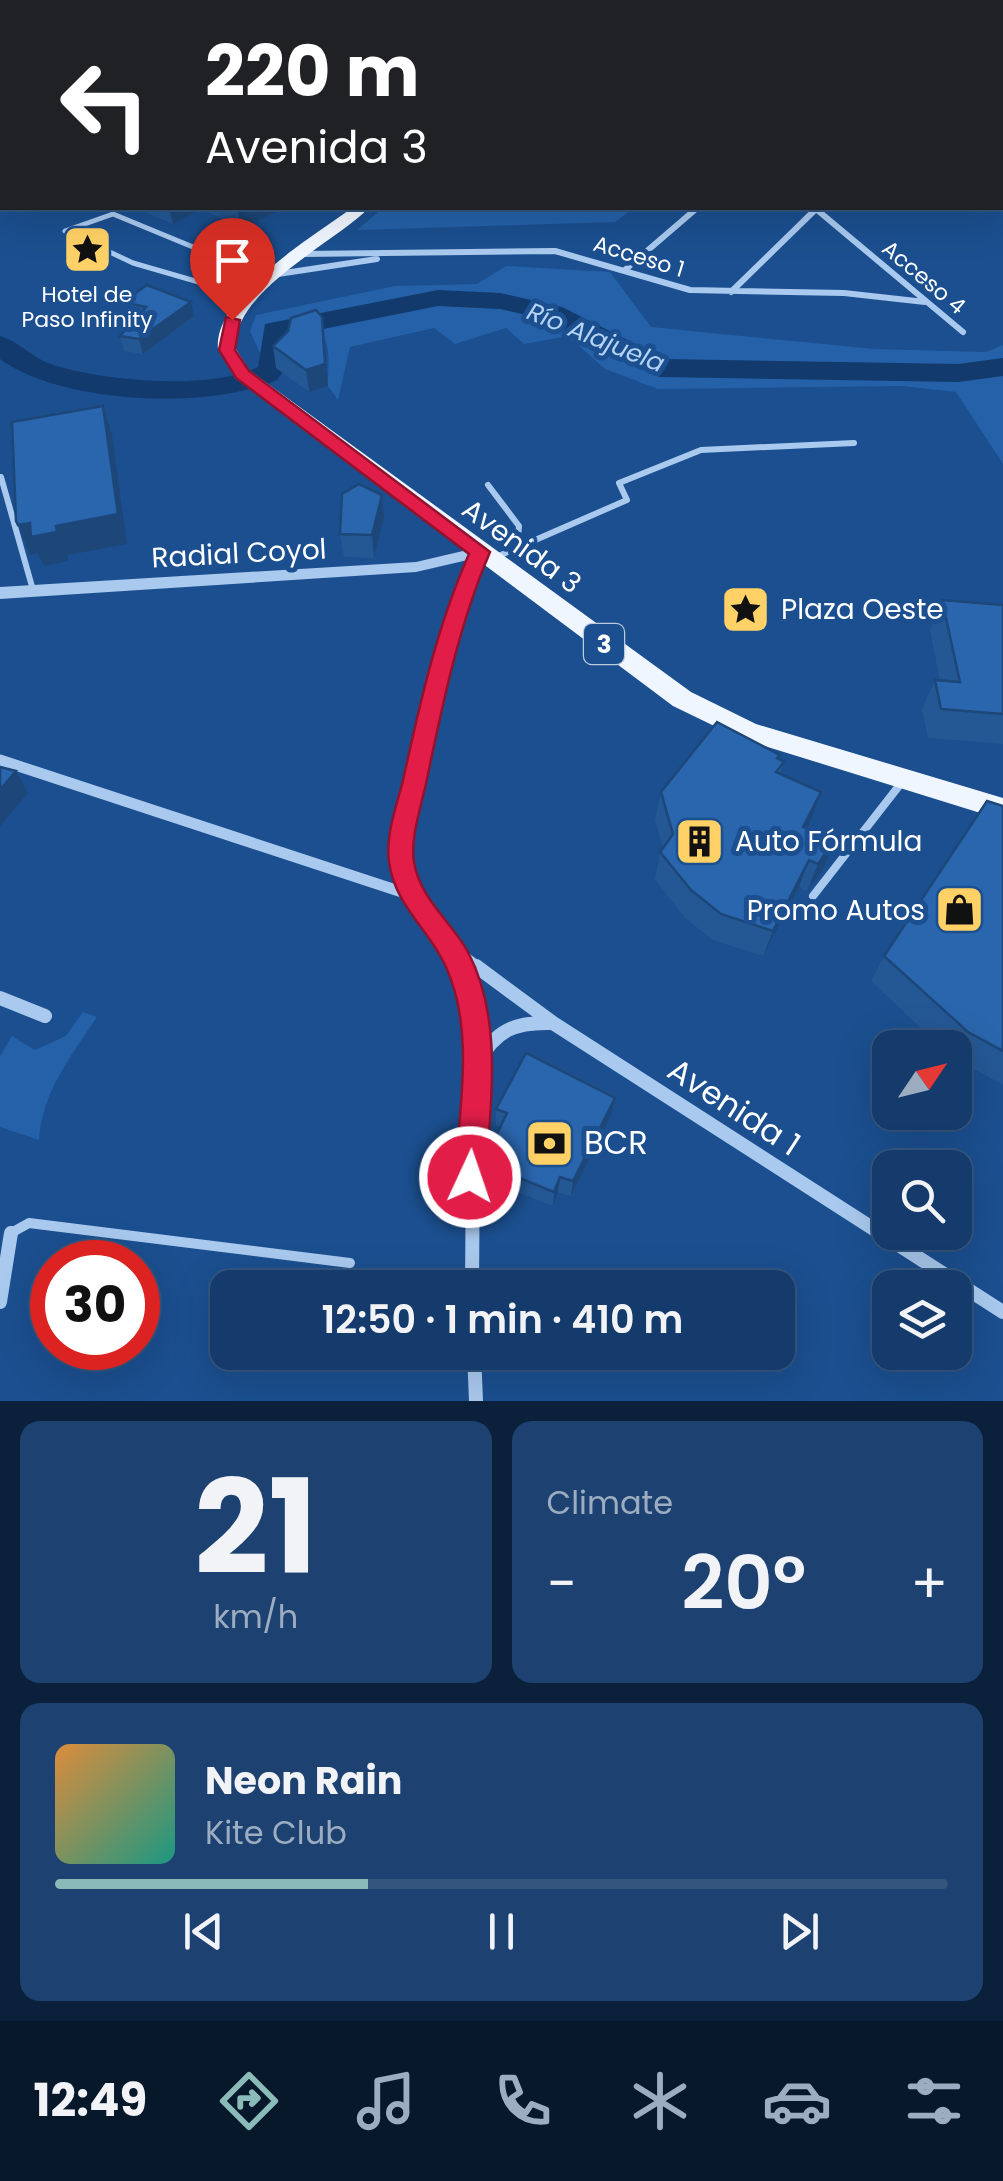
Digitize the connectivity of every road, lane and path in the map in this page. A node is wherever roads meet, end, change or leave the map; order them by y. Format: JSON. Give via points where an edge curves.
{"nodes":[{"id":1,"x":359,"y":210,"type":"edge"},
{"id":2,"x":695,"y":210,"type":"edge"},
{"id":3,"x":815,"y":210,"type":"edge"},
{"id":4,"x":819,"y":210,"type":"edge"},
{"id":5,"x":302,"y":254,"type":"junction"},
{"id":6,"x":402,"y":254,"type":"junction"},
{"id":7,"x":626,"y":269,"type":"junction"},
{"id":8,"x":278,"y":274,"type":"junction"},
{"id":9,"x":220,"y":278,"type":"junction"},
{"id":10,"x":732,"y":292,"type":"junction"},
{"id":11,"x":248,"y":301,"type":"junction"},
{"id":12,"x":925,"y":302,"type":"junction"},
{"id":13,"x":963,"y":332,"type":"dead end"},
{"id":14,"x":854,"y":443,"type":"dead end"},
{"id":15,"x":1,"y":477,"type":"edge"},
{"id":16,"x":488,"y":485,"type":"dead end"},
{"id":17,"x":516,"y":548,"type":"junction"},
{"id":18,"x":485,"y":556,"type":"junction"},
{"id":19,"x":33,"y":590,"type":"junction"},
{"id":20,"x":0,"y":592,"type":"edge"},
{"id":21,"x":0,"y":760,"type":"edge"},
{"id":22,"x":905,"y":778,"type":"junction"},
{"id":23,"x":1003,"y":809,"type":"edge"},
{"id":24,"x":411,"y":895,"type":"junction"},
{"id":25,"x":813,"y":896,"type":"dead end"},
{"id":26,"x":442,"y":939,"type":"junction"},
{"id":27,"x":0,"y":998,"type":"edge"},
{"id":28,"x":45,"y":1016,"type":"dead end"},
{"id":29,"x":553,"y":1023,"type":"junction"},
{"id":30,"x":477,"y":1062,"type":"junction"},
{"id":31,"x":11,"y":1233,"type":"joint"},
{"id":32,"x":350,"y":1263,"type":"dead end"},
{"id":33,"x":472,"y":1270,"type":"edge"},
{"id":34,"x":0,"y":1302,"type":"edge"},
{"id":35,"x":1003,"y":1312,"type":"edge"},
{"id":36,"x":475,"y":1370,"type":"edge"},
{"id":37,"x":476,"y":1401,"type":"edge"}],
"edges":[{"from":1,"to":5,"type":"main road","name":"Avenida 3","number":"3"},
{"from":2,"to":7,"type":"street"},
{"from":3,"to":10,"type":"street"},
{"from":4,"to":12,"type":"street","name":"Acceso 4"},
{"from":5,"to":6,"type":"street","name":"Acceso 1"},
{"from":5,"to":8,"type":"main road","name":"Avenida 3","number":"3"},
{"from":6,"to":7,"type":"street","name":"Acceso 1","via":[[555,251]]},
{"from":6,"to":8,"type":"street","name":"Acceso 1"},
{"from":7,"to":10,"type":"street","name":"Acceso 1","via":[[690,290]]},
{"from":8,"to":9,"type":"lane"},
{"from":8,"to":11,"type":"main road","name":"Avenida 3","number":"3"},
{"from":9,"to":9,"type":"lane","via":[[239,266],[114,214],[65,231],[133,263],[210,285]]},
{"from":9,"to":11,"type":"lane","via":[[237,284]]},
{"from":10,"to":12,"type":"street","name":"Acceso 1"},
{"from":11,"to":18,"type":"main road","name":"Avenida 3","number":"3","via":[[232,320],[228,357]]},
{"from":12,"to":13,"type":"street","name":"Acceso 4"},
{"from":14,"to":17,"type":"lane","via":[[701,450],[619,483],[627,500]]},
{"from":15,"to":19,"type":"lane"},
{"from":16,"to":17,"type":"lane","via":[[518,526]]},
{"from":17,"to":18,"type":"lane"},
{"from":18,"to":19,"type":"street","name":"Radial Coyol","via":[[416,567]]},
{"from":18,"to":22,"type":"main road","name":"Avenida 3","number":"3","via":[[714,717]]},
{"from":18,"to":24,"type":"street","via":[[462,594],[433,696],[402,841]]},
{"from":19,"to":20,"type":"street","name":"Radial Coyol"},
{"from":21,"to":24,"type":"street"},
{"from":22,"to":23,"type":"main road","name":"Avenida 3","number":"3"},
{"from":22,"to":25,"type":"lane"},
{"from":24,"to":26,"type":"street"},
{"from":26,"to":29,"type":"street","name":"Avenida 1"},
{"from":26,"to":30,"type":"street","via":[[468,981]]},
{"from":27,"to":28,"type":"street"},
{"from":29,"to":30,"type":"street","via":[[506,1025]]},
{"from":29,"to":35,"type":"street","name":"Avenida 1"},
{"from":30,"to":33,"type":"street"},
{"from":31,"to":32,"type":"lane","via":[[29,1223]]},
{"from":31,"to":34,"type":"street"},
{"from":36,"to":37,"type":"street"}]}
